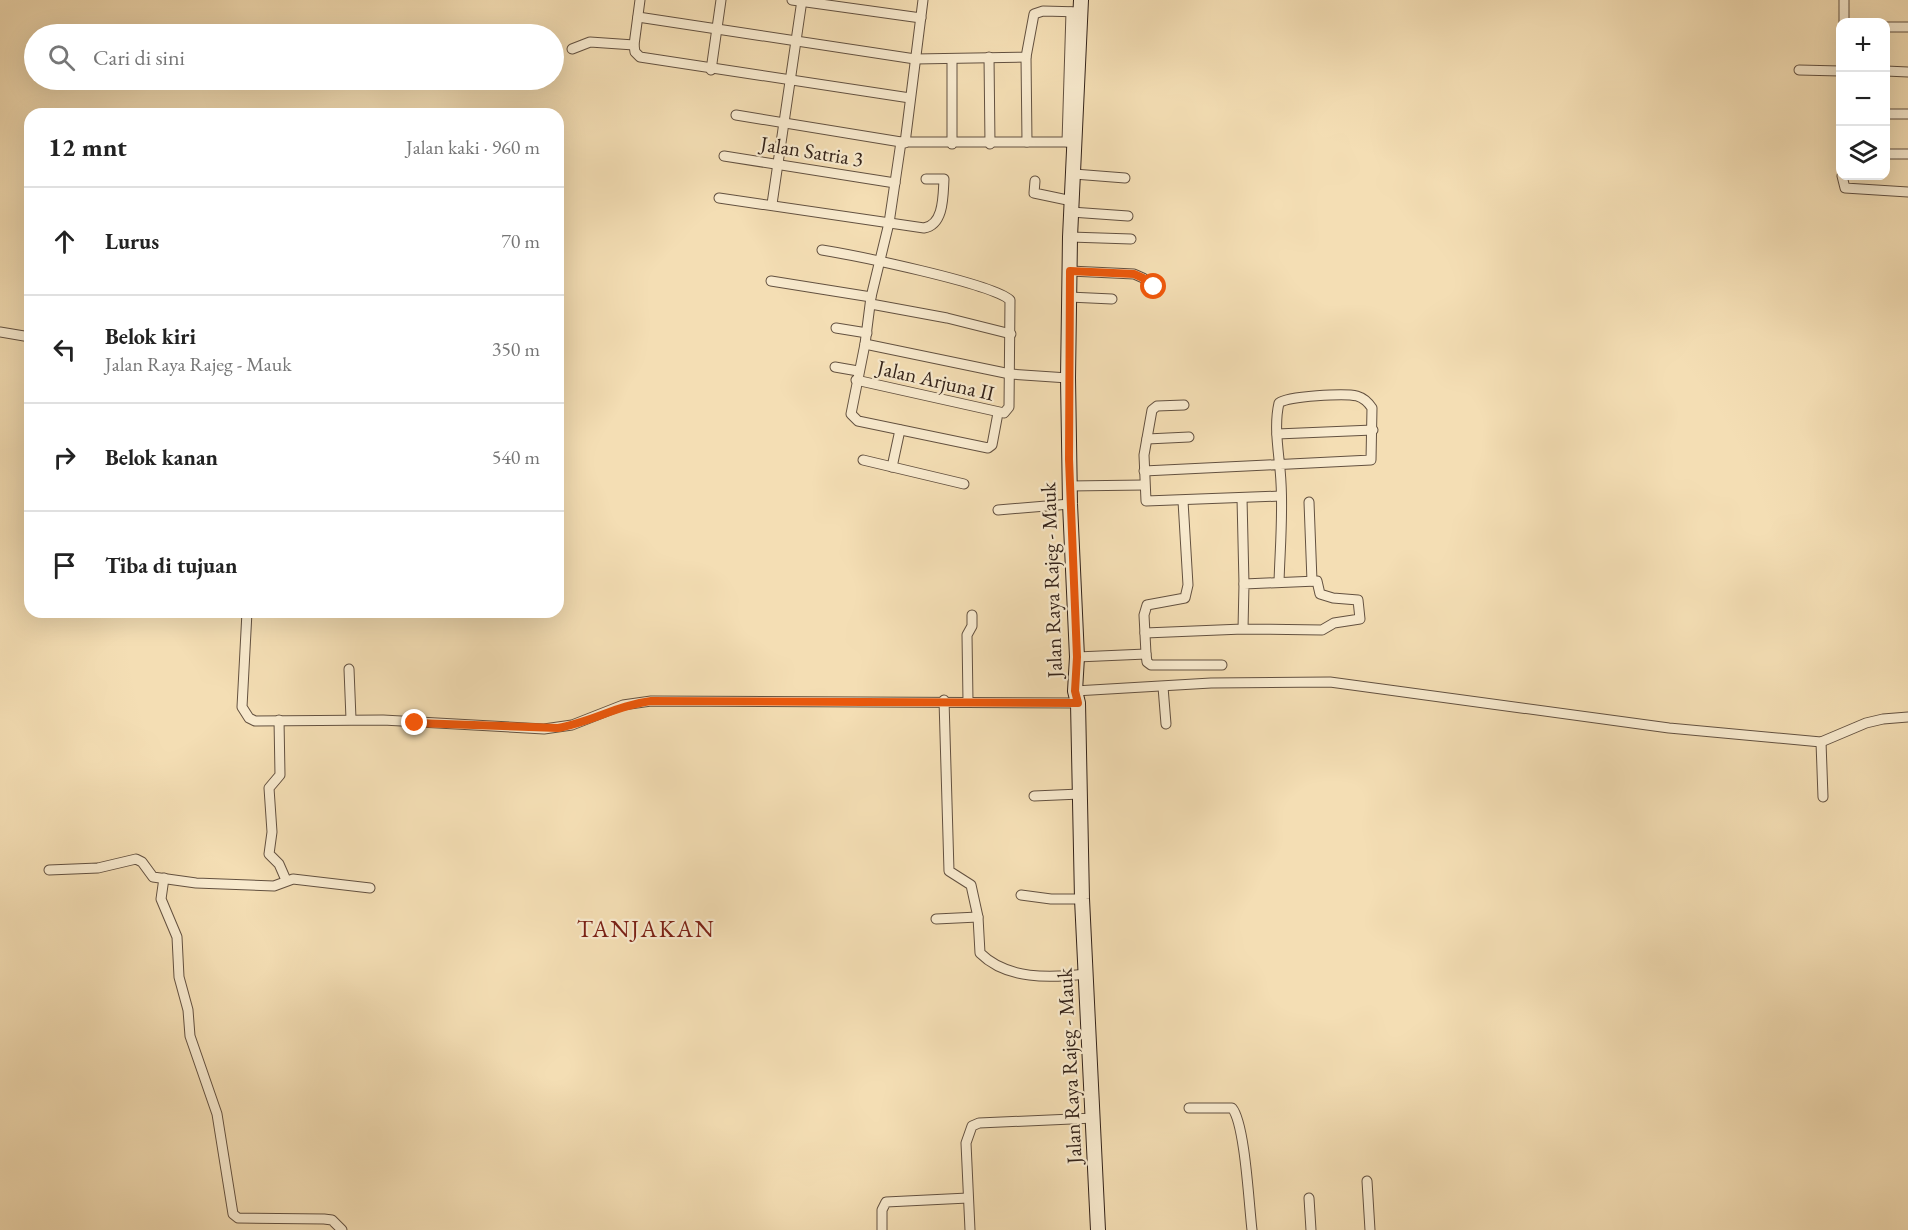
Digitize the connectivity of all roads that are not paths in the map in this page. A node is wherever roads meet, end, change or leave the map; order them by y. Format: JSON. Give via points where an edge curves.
{"nodes":[{"id":1,"x":640,"y":0,"type":"edge"},
{"id":2,"x":721,"y":0,"type":"edge"},
{"id":3,"x":792,"y":0,"type":"edge"},
{"id":4,"x":923,"y":0,"type":"edge"},
{"id":5,"x":1845,"y":0,"type":"edge"},
{"id":6,"x":802,"y":1,"type":"edge"},
{"id":7,"x":1078,"y":8,"type":"edge"},
{"id":8,"x":638,"y":16,"type":"junction"},
{"id":9,"x":921,"y":18,"type":"junction"},
{"id":10,"x":1844,"y":18,"type":"edge"},
{"id":11,"x":1890,"y":27,"type":"edge"},
{"id":12,"x":1908,"y":27,"type":"edge"},
{"id":13,"x":716,"y":29,"type":"junction"},
{"id":14,"x":796,"y":42,"type":"junction"},
{"id":15,"x":634,"y":45,"type":"junction"},
{"id":16,"x":572,"y":49,"type":"dead end"},
{"id":17,"x":990,"y":57,"type":"junction"},
{"id":18,"x":1026,"y":57,"type":"junction"},
{"id":19,"x":915,"y":59,"type":"junction"},
{"id":20,"x":952,"y":59,"type":"junction"},
{"id":21,"x":711,"y":70,"type":"junction"},
{"id":22,"x":1799,"y":70,"type":"dead end"},
{"id":23,"x":1836,"y":71,"type":"edge"},
{"id":24,"x":1890,"y":71,"type":"edge"},
{"id":25,"x":1908,"y":72,"type":"edge"},
{"id":26,"x":789,"y":80,"type":"junction"},
{"id":27,"x":910,"y":98,"type":"junction"},
{"id":28,"x":1890,"y":114,"type":"edge"},
{"id":29,"x":1908,"y":114,"type":"edge"},
{"id":30,"x":736,"y":115,"type":"dead end"},
{"id":31,"x":784,"y":123,"type":"junction"},
{"id":32,"x":903,"y":142,"type":"junction"},
{"id":33,"x":1027,"y":142,"type":"junction"},
{"id":34,"x":1071,"y":142,"type":"junction"},
{"id":35,"x":952,"y":144,"type":"junction"},
{"id":36,"x":990,"y":144,"type":"junction"},
{"id":37,"x":1890,"y":154,"type":"edge"},
{"id":38,"x":1908,"y":154,"type":"edge"},
{"id":39,"x":724,"y":156,"type":"dead end"},
{"id":40,"x":778,"y":164,"type":"junction"},
{"id":41,"x":1074,"y":174,"type":"junction"},
{"id":42,"x":1125,"y":178,"type":"dead end"},
{"id":43,"x":926,"y":179,"type":"dead end"},
{"id":44,"x":1843,"y":180,"type":"edge"},
{"id":45,"x":1035,"y":181,"type":"dead end"},
{"id":46,"x":895,"y":183,"type":"junction"},
{"id":47,"x":1908,"y":192,"type":"edge"},
{"id":48,"x":719,"y":198,"type":"dead end"},
{"id":49,"x":772,"y":204,"type":"junction"},
{"id":50,"x":1072,"y":207,"type":"junction"},
{"id":51,"x":1128,"y":216,"type":"dead end"},
{"id":52,"x":889,"y":222,"type":"junction"},
{"id":53,"x":1070,"y":237,"type":"junction"},
{"id":54,"x":1131,"y":239,"type":"dead end"},
{"id":55,"x":822,"y":250,"type":"dead end"},
{"id":56,"x":880,"y":263,"type":"junction"},
{"id":57,"x":1070,"y":271,"type":"junction"},
{"id":58,"x":771,"y":281,"type":"dead end"},
{"id":59,"x":1154,"y":287,"type":"dead end"},
{"id":60,"x":1069,"y":297,"type":"junction"},
{"id":61,"x":1112,"y":299,"type":"dead end"},
{"id":62,"x":871,"y":301,"type":"junction"},
{"id":63,"x":836,"y":328,"type":"dead end"},
{"id":64,"x":0,"y":332,"type":"edge"},
{"id":65,"x":867,"y":333,"type":"junction"},
{"id":66,"x":1011,"y":334,"type":"junction"},
{"id":67,"x":24,"y":336,"type":"edge"},
{"id":68,"x":866,"y":344,"type":"junction"},
{"id":69,"x":835,"y":367,"type":"dead end"},
{"id":70,"x":1011,"y":374,"type":"junction"},
{"id":71,"x":857,"y":376,"type":"junction"},
{"id":72,"x":1068,"y":378,"type":"junction"},
{"id":73,"x":1184,"y":405,"type":"dead end"},
{"id":74,"x":1003,"y":412,"type":"junction"},
{"id":75,"x":900,"y":430,"type":"junction"},
{"id":76,"x":1372,"y":430,"type":"junction"},
{"id":77,"x":1277,"y":434,"type":"junction"},
{"id":78,"x":1189,"y":437,"type":"dead end"},
{"id":79,"x":1147,"y":439,"type":"junction"},
{"id":80,"x":863,"y":460,"type":"dead end"},
{"id":81,"x":1280,"y":463,"type":"junction"},
{"id":82,"x":892,"y":467,"type":"junction"},
{"id":83,"x":1144,"y":471,"type":"junction"},
{"id":84,"x":964,"y":484,"type":"dead end"},
{"id":85,"x":1144,"y":485,"type":"junction"},
{"id":86,"x":1069,"y":486,"type":"junction"},
{"id":87,"x":1281,"y":496,"type":"junction"},
{"id":88,"x":1242,"y":498,"type":"junction"},
{"id":89,"x":1183,"y":501,"type":"junction"},
{"id":90,"x":1310,"y":502,"type":"dead end"},
{"id":91,"x":1070,"y":504,"type":"junction"},
{"id":92,"x":998,"y":510,"type":"dead end"},
{"id":93,"x":1312,"y":581,"type":"junction"},
{"id":94,"x":1279,"y":582,"type":"junction"},
{"id":95,"x":1244,"y":584,"type":"junction"},
{"id":96,"x":972,"y":615,"type":"dead end"},
{"id":97,"x":247,"y":618,"type":"edge"},
{"id":98,"x":1243,"y":629,"type":"junction"},
{"id":99,"x":1145,"y":633,"type":"junction"},
{"id":100,"x":1146,"y":654,"type":"junction"},
{"id":101,"x":1077,"y":657,"type":"junction"},
{"id":102,"x":1222,"y":665,"type":"dead end"},
{"id":103,"x":349,"y":669,"type":"dead end"},
{"id":104,"x":1163,"y":687,"type":"junction"},
{"id":105,"x":1076,"y":697,"type":"junction"},
{"id":106,"x":944,"y":700,"type":"junction"},
{"id":107,"x":968,"y":701,"type":"junction"},
{"id":108,"x":1908,"y":717,"type":"edge"},
{"id":109,"x":351,"y":719,"type":"junction"},
{"id":110,"x":279,"y":720,"type":"junction"},
{"id":111,"x":1166,"y":724,"type":"dead end"},
{"id":112,"x":1821,"y":742,"type":"junction"},
{"id":113,"x":1080,"y":794,"type":"junction"},
{"id":114,"x":1034,"y":796,"type":"dead end"},
{"id":115,"x":1823,"y":797,"type":"dead end"},
{"id":116,"x":49,"y":870,"type":"dead end"},
{"id":117,"x":164,"y":878,"type":"junction"},
{"id":118,"x":286,"y":880,"type":"junction"},
{"id":119,"x":370,"y":888,"type":"dead end"},
{"id":120,"x":1021,"y":895,"type":"dead end"},
{"id":121,"x":1082,"y":899,"type":"junction"},
{"id":122,"x":978,"y":917,"type":"junction"},
{"id":123,"x":936,"y":919,"type":"dead end"},
{"id":124,"x":1086,"y":974,"type":"junction"},
{"id":125,"x":1189,"y":1108,"type":"dead end"},
{"id":126,"x":1094,"y":1118,"type":"junction"},
{"id":127,"x":1367,"y":1181,"type":"dead end"},
{"id":128,"x":968,"y":1198,"type":"junction"},
{"id":129,"x":1309,"y":1198,"type":"dead end"},
{"id":130,"x":342,"y":1230,"type":"edge"},
{"id":131,"x":882,"y":1230,"type":"edge"},
{"id":132,"x":970,"y":1230,"type":"edge"},
{"id":133,"x":1098,"y":1230,"type":"edge"},
{"id":134,"x":1252,"y":1230,"type":"edge"},
{"id":135,"x":1311,"y":1230,"type":"edge"},
{"id":136,"x":1370,"y":1230,"type":"edge"}],
"edges":[{"from":1,"to":8,"type":"street"},
{"from":2,"to":13,"type":"street"},
{"from":3,"to":6,"type":"street"},
{"from":4,"to":9,"type":"street"},
{"from":5,"to":10,"type":"street"},
{"from":6,"to":9,"type":"street"},
{"from":6,"to":14,"type":"street"},
{"from":7,"to":18,"type":"street","via":[[1034,14]]},
{"from":7,"to":34,"type":"main road","name":"Jalan Raya Rajeg - Mauk"},
{"from":8,"to":13,"type":"street"},
{"from":8,"to":15,"type":"street"},
{"from":9,"to":19,"type":"street"},
{"from":11,"to":12,"type":"street"},
{"from":13,"to":14,"type":"street"},
{"from":13,"to":21,"type":"street"},
{"from":14,"to":19,"type":"street"},
{"from":14,"to":26,"type":"street"},
{"from":15,"to":16,"type":"street","via":[[590,42]]},
{"from":15,"to":21,"type":"street","via":[[640,57]]},
{"from":17,"to":18,"type":"street"},
{"from":17,"to":20,"type":"street"},
{"from":17,"to":36,"type":"street"},
{"from":18,"to":33,"type":"street"},
{"from":19,"to":20,"type":"street"},
{"from":19,"to":27,"type":"street"},
{"from":20,"to":35,"type":"street"},
{"from":21,"to":26,"type":"street"},
{"from":22,"to":23,"type":"street"},
{"from":24,"to":25,"type":"street"},
{"from":26,"to":27,"type":"street"},
{"from":26,"to":31,"type":"street"},
{"from":27,"to":32,"type":"street"},
{"from":28,"to":29,"type":"street"},
{"from":30,"to":31,"type":"street"},
{"from":31,"to":32,"type":"street"},
{"from":31,"to":40,"type":"street"},
{"from":32,"to":35,"type":"street"},
{"from":32,"to":46,"type":"street"},
{"from":33,"to":34,"type":"street"},
{"from":33,"to":36,"type":"street"},
{"from":34,"to":41,"type":"main road","name":"Jalan Raya Rajeg - Mauk"},
{"from":35,"to":36,"type":"street"},
{"from":37,"to":38,"type":"street"},
{"from":39,"to":40,"type":"street","name":"Jalan Satria 3"},
{"from":40,"to":46,"type":"street","name":"Jalan Satria 3"},
{"from":40,"to":49,"type":"street"},
{"from":41,"to":42,"type":"street"},
{"from":41,"to":50,"type":"main road","name":"Jalan Raya Rajeg - Mauk"},
{"from":43,"to":52,"type":"street","via":[[944,179],[937,222],[924,228]]},
{"from":44,"to":47,"type":"street","via":[[1845,188]]},
{"from":45,"to":50,"type":"street","via":[[1034,194]]},
{"from":46,"to":52,"type":"street"},
{"from":48,"to":49,"type":"street"},
{"from":49,"to":52,"type":"street"},
{"from":50,"to":51,"type":"street"},
{"from":50,"to":53,"type":"main road","name":"Jalan Raya Rajeg - Mauk"},
{"from":52,"to":56,"type":"street"},
{"from":53,"to":54,"type":"street"},
{"from":53,"to":57,"type":"main road","name":"Jalan Raya Rajeg - Mauk"},
{"from":55,"to":56,"type":"street","via":[[863,256]]},
{"from":56,"to":62,"type":"street"},
{"from":56,"to":66,"type":"street","via":[[1008,298]]},
{"from":57,"to":59,"type":"street","via":[[1134,274]]},
{"from":57,"to":60,"type":"main road","name":"Jalan Raya Rajeg - Mauk"},
{"from":58,"to":62,"type":"street"},
{"from":60,"to":61,"type":"street"},
{"from":60,"to":72,"type":"main road","name":"Jalan Raya Rajeg - Mauk"},
{"from":62,"to":65,"type":"street"},
{"from":62,"to":66,"type":"street"},
{"from":63,"to":65,"type":"street"},
{"from":64,"to":67,"type":"street"},
{"from":65,"to":68,"type":"street"},
{"from":66,"to":70,"type":"street"},
{"from":68,"to":70,"type":"street"},
{"from":68,"to":71,"type":"street"},
{"from":69,"to":71,"type":"street","name":"Jalan Arjuna II"},
{"from":70,"to":72,"type":"street"},
{"from":70,"to":74,"type":"street"},
{"from":71,"to":74,"type":"street","name":"Jalan Arjuna II"},
{"from":71,"to":75,"type":"street","via":[[851,406],[853,417]]},
{"from":72,"to":86,"type":"main road","name":"Jalan Raya Rajeg - Mauk"},
{"from":73,"to":79,"type":"street","via":[[1153,407]]},
{"from":74,"to":75,"type":"street","via":[[988,448]]},
{"from":75,"to":82,"type":"street"},
{"from":76,"to":77,"type":"street"},
{"from":76,"to":77,"type":"street","via":[[1372,408],[1368,401],[1348,395],[1283,400],[1278,409]]},
{"from":76,"to":81,"type":"street","via":[[1371,460]]},
{"from":77,"to":81,"type":"street"},
{"from":78,"to":79,"type":"street"},
{"from":79,"to":83,"type":"street"},
{"from":80,"to":82,"type":"street"},
{"from":81,"to":83,"type":"street"},
{"from":81,"to":87,"type":"street"},
{"from":82,"to":84,"type":"street"},
{"from":83,"to":85,"type":"street"},
{"from":85,"to":86,"type":"street"},
{"from":85,"to":89,"type":"street","via":[[1146,501]]},
{"from":86,"to":91,"type":"main road","name":"Jalan Raya Rajeg - Mauk"},
{"from":87,"to":88,"type":"street"},
{"from":87,"to":94,"type":"street"},
{"from":88,"to":89,"type":"street"},
{"from":88,"to":95,"type":"street"},
{"from":89,"to":99,"type":"street","via":[[1187,595],[1181,600],[1147,605]]},
{"from":90,"to":93,"type":"street"},
{"from":91,"to":92,"type":"street"},
{"from":91,"to":101,"type":"main road","name":"Jalan Raya Rajeg - Mauk"},
{"from":93,"to":94,"type":"street"},
{"from":93,"to":98,"type":"street","via":[[1319,583],[1320,594],[1360,601],[1360,619],[1334,623],[1322,630]]},
{"from":94,"to":95,"type":"street"},
{"from":95,"to":98,"type":"street"},
{"from":96,"to":107,"type":"street","via":[[967,635]]},
{"from":97,"to":110,"type":"street","via":[[242,707],[255,721]]},
{"from":98,"to":99,"type":"street"},
{"from":99,"to":100,"type":"street"},
{"from":100,"to":101,"type":"street"},
{"from":100,"to":102,"type":"street","via":[[1151,664]]},
{"from":101,"to":105,"type":"main road","name":"Jalan Raya Rajeg - Mauk"},
{"from":103,"to":109,"type":"street"},
{"from":104,"to":105,"type":"street"},
{"from":104,"to":111,"type":"street"},
{"from":104,"to":112,"type":"street","via":[[1330,682],[1669,728]]},
{"from":105,"to":107,"type":"street"},
{"from":105,"to":113,"type":"main road","name":"Jalan Raya Rajeg - Mauk"},
{"from":106,"to":107,"type":"street"},
{"from":106,"to":109,"type":"street","via":[[651,701],[623,705],[573,725],[544,729]]},
{"from":106,"to":122,"type":"street","via":[[949,872],[971,885]]},
{"from":108,"to":112,"type":"street","via":[[1866,723]]},
{"from":109,"to":110,"type":"street"},
{"from":110,"to":118,"type":"street","via":[[280,775],[269,788],[269,854]]},
{"from":112,"to":115,"type":"street"},
{"from":113,"to":114,"type":"street"},
{"from":113,"to":121,"type":"main road","name":"Jalan Raya Rajeg - Mauk"},
{"from":116,"to":117,"type":"street","via":[[98,868],[136,859],[153,877]]},
{"from":117,"to":118,"type":"street","via":[[264,886]]},
{"from":117,"to":130,"type":"street","via":[[160,899],[177,937],[179,977],[190,1036],[217,1114],[233,1214],[238,1218],[332,1220]]},
{"from":118,"to":119,"type":"street"},
{"from":120,"to":121,"type":"street"},
{"from":121,"to":124,"type":"main road","name":"Jalan Raya Rajeg - Mauk"},
{"from":122,"to":123,"type":"street"},
{"from":122,"to":124,"type":"street","via":[[980,952],[995,964],[1040,977]]},
{"from":124,"to":126,"type":"main road","name":"Jalan Raya Rajeg - Mauk"},
{"from":125,"to":134,"type":"street","via":[[1235,1110]]},
{"from":126,"to":128,"type":"street","via":[[972,1126],[966,1143]]},
{"from":126,"to":133,"type":"main road","name":"Jalan Raya Rajeg - Mauk"},
{"from":127,"to":136,"type":"street"},
{"from":128,"to":131,"type":"street","via":[[886,1202]]},
{"from":128,"to":132,"type":"street"},
{"from":129,"to":135,"type":"street"}]}
